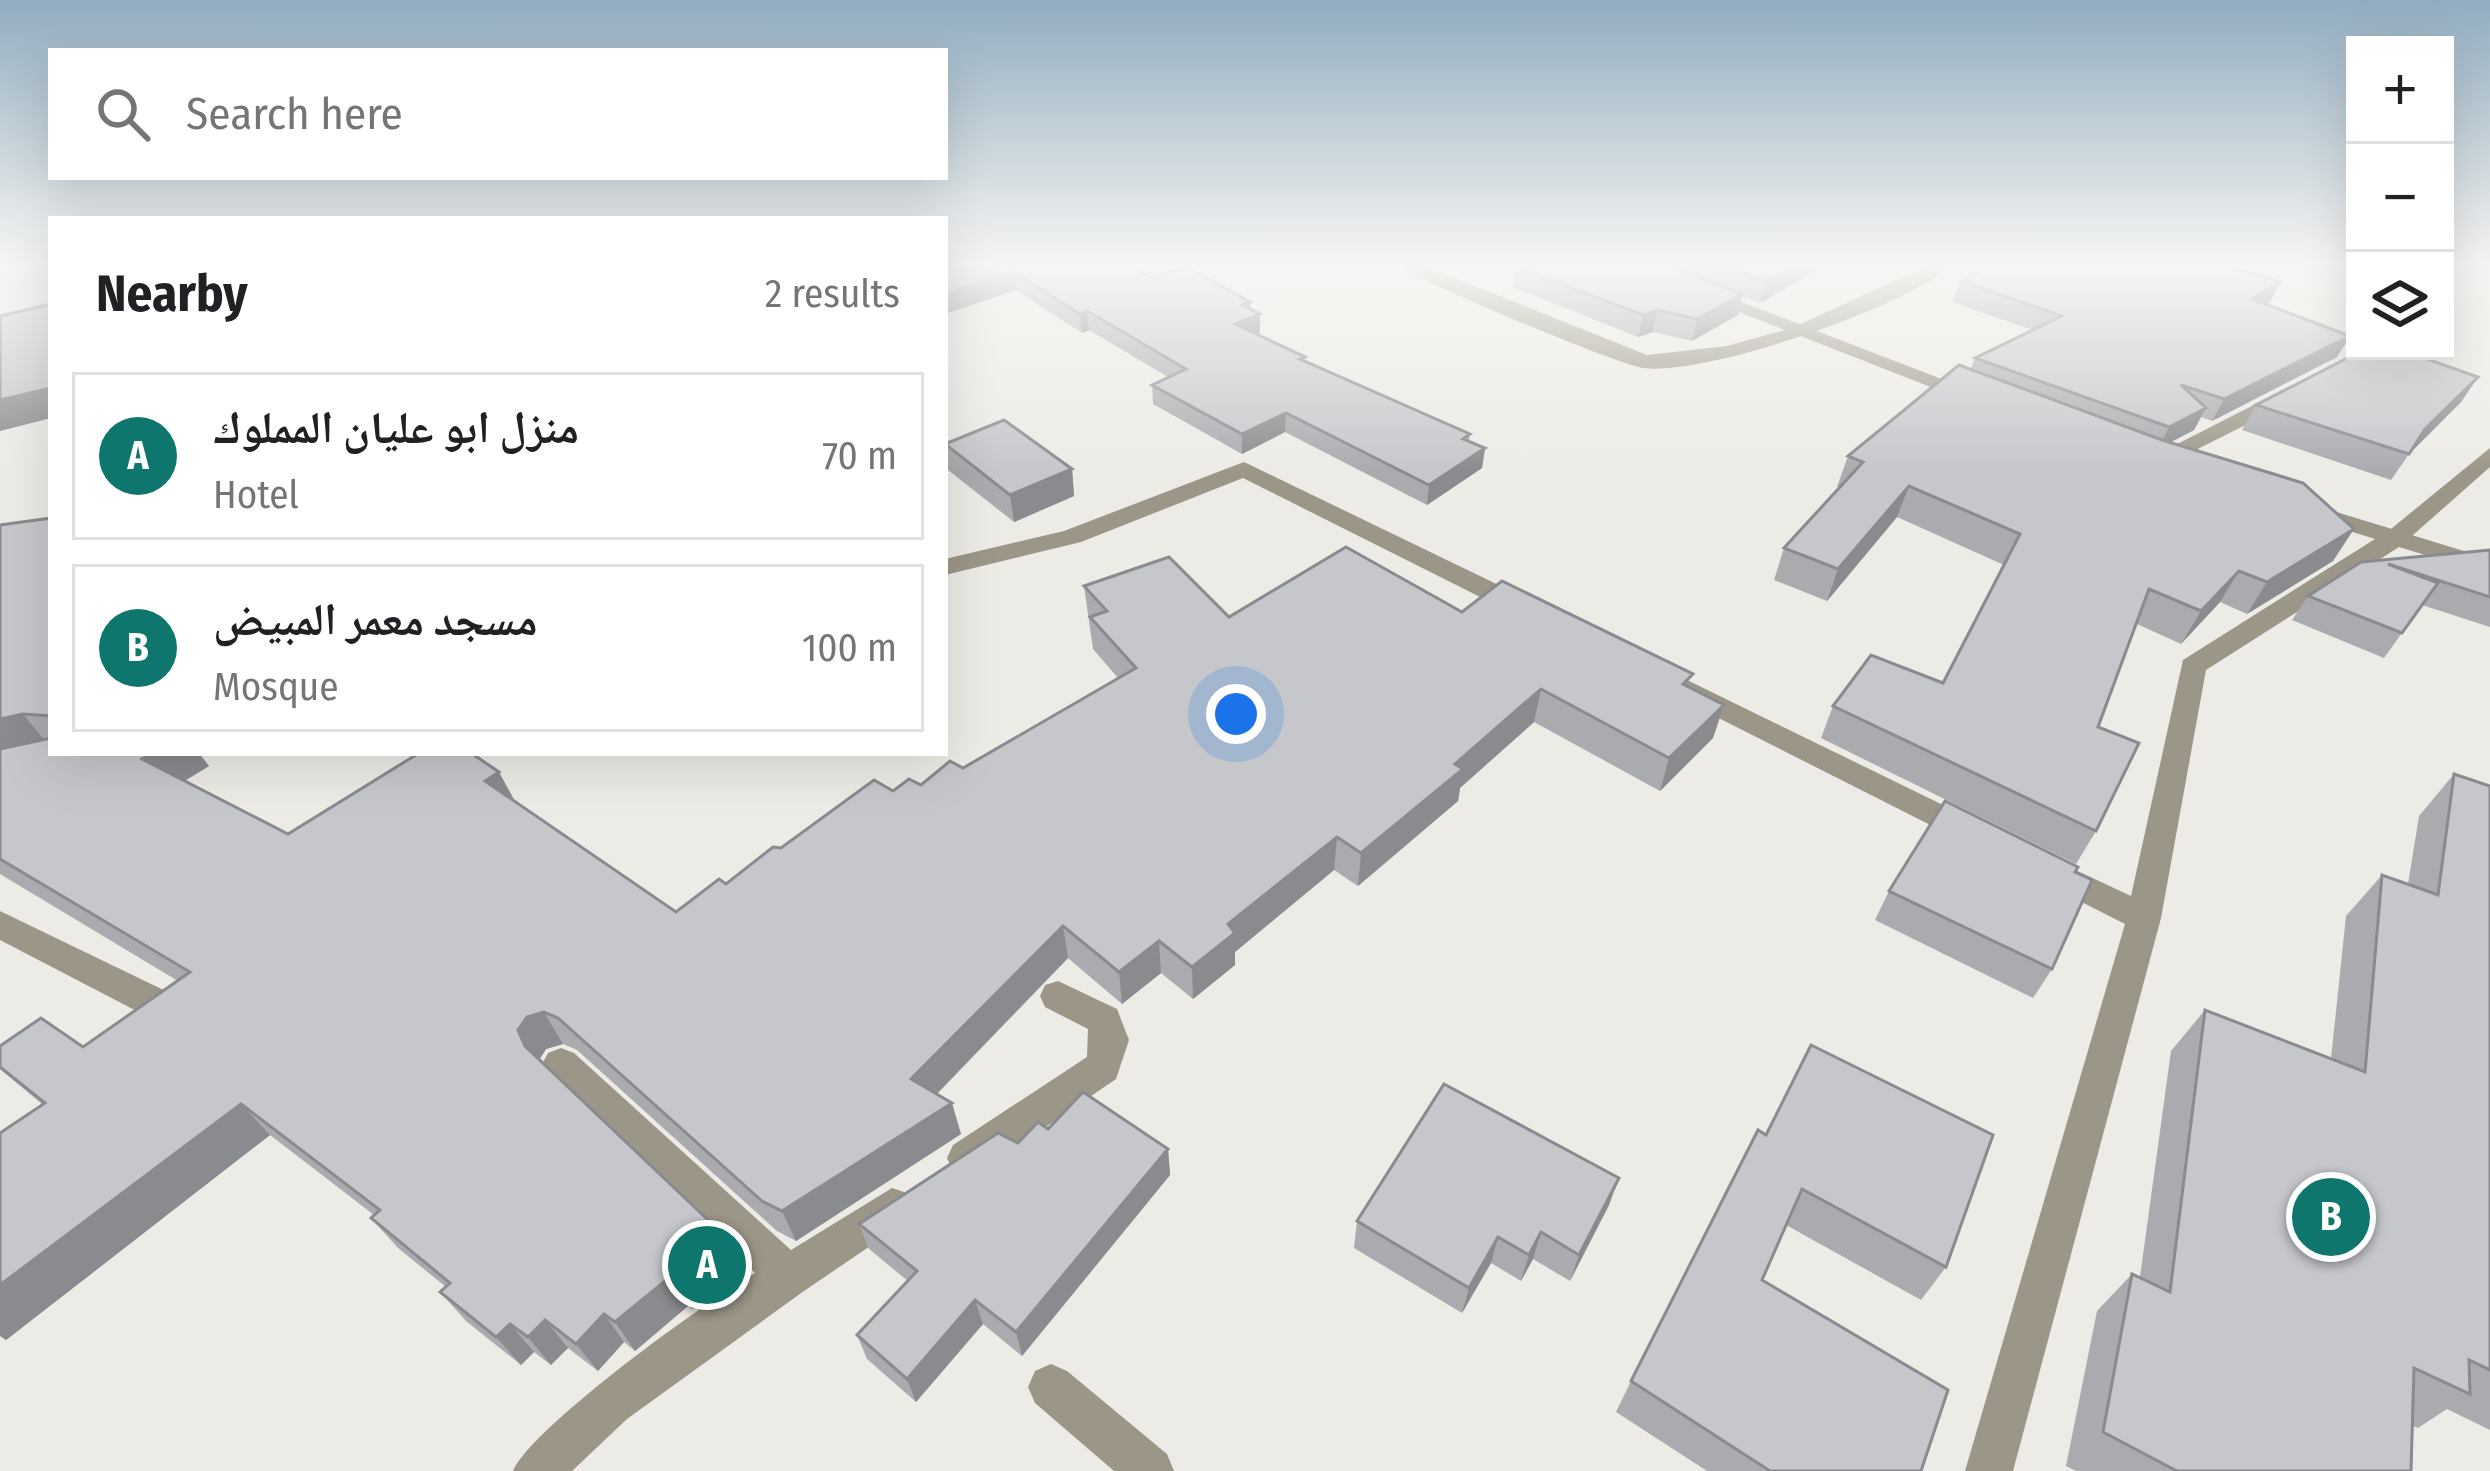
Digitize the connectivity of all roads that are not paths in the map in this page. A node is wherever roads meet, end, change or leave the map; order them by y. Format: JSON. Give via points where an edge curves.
{"nodes":[{"id":1,"x":1577,"y":335,"type":"edge"},
{"id":2,"x":1790,"y":335,"type":"edge"},
{"id":3,"x":1806,"y":335,"type":"edge"},
{"id":4,"x":2314,"y":381,"type":"edge"},
{"id":5,"x":2000,"y":405,"type":"edge"},
{"id":6,"x":2490,"y":455,"type":"edge"},
{"id":7,"x":2200,"y":475,"type":"edge"},
{"id":8,"x":2286,"y":503,"type":"edge"},
{"id":9,"x":2395,"y":538,"type":"junction"},
{"id":10,"x":948,"y":566,"type":"edge"},
{"id":11,"x":2490,"y":567,"type":"edge"},
{"id":12,"x":1544,"y":619,"type":"edge"},
{"id":13,"x":1652,"y":672,"type":"edge"},
{"id":14,"x":2144,"y":918,"type":"junction"},
{"id":15,"x":0,"y":923,"type":"edge"},
{"id":16,"x":1058,"y":996,"type":"dead end"},
{"id":17,"x":163,"y":1007,"type":"edge"},
{"id":18,"x":561,"y":1064,"type":"dead end"},
{"id":19,"x":789,"y":1276,"type":"junction"},
{"id":20,"x":1052,"y":1387,"type":"dead end"},
{"id":21,"x":537,"y":1471,"type":"edge"},
{"id":22,"x":1150,"y":1471,"type":"edge"},
{"id":23,"x":1989,"y":1471,"type":"edge"}],
"edges":[{"from":1,"to":2,"type":"street","via":[[1645,362]]},
{"from":3,"to":5,"type":"street"},
{"from":4,"to":7,"type":"street","via":[[2145,457]]},
{"from":6,"to":9,"type":"street"},
{"from":8,"to":9,"type":"street"},
{"from":9,"to":11,"type":"street"},
{"from":9,"to":14,"type":"street","via":[[2192,666]]},
{"from":10,"to":12,"type":"street","via":[[1072,537],[1244,469]]},
{"from":13,"to":14,"type":"street"},
{"from":14,"to":23,"type":"street"},
{"from":15,"to":17,"type":"street"},
{"from":16,"to":19,"type":"street","via":[[1103,1020],[1110,1040],[1102,1067]]},
{"from":18,"to":19,"type":"street"},
{"from":19,"to":21,"type":"street","via":[[611,1403]]},
{"from":20,"to":22,"type":"street"}]}
